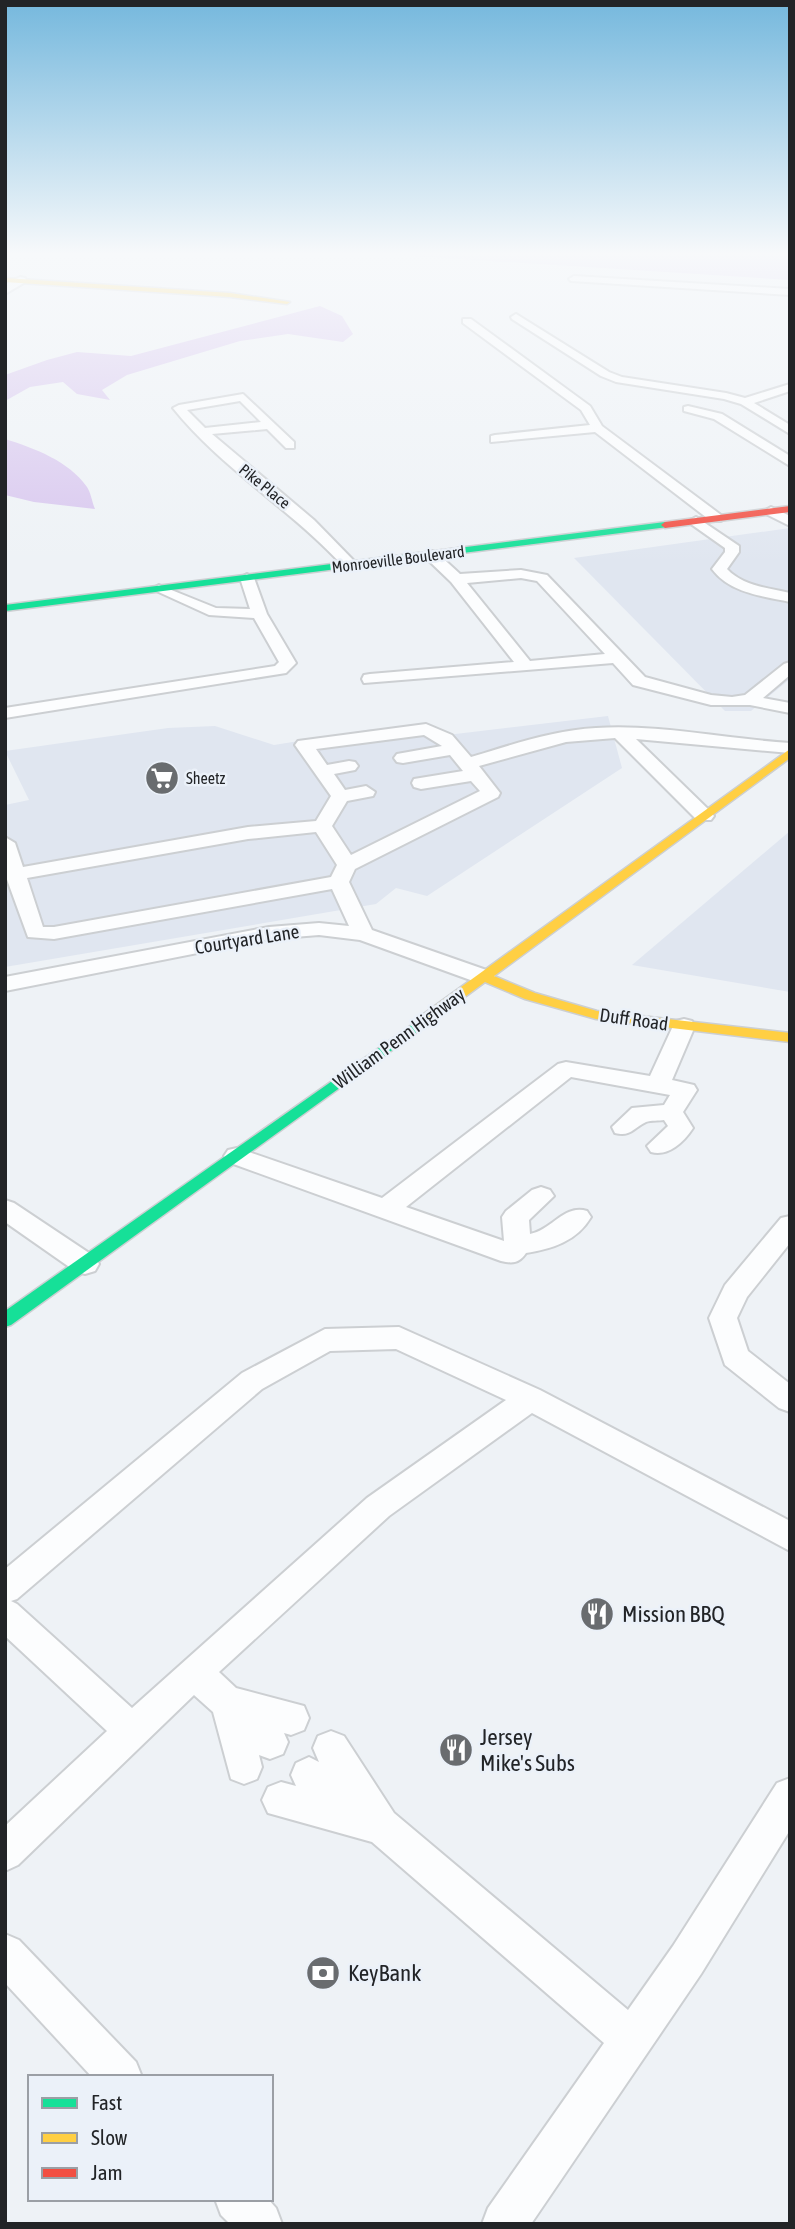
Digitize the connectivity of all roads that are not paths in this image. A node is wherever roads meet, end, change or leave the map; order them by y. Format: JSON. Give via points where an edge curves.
{"nodes":[{"id":1,"x":515,"y":356,"type":"edge"},
{"id":2,"x":577,"y":356,"type":"edge"},
{"id":3,"x":790,"y":387,"type":"edge"},
{"id":4,"x":745,"y":402,"type":"junction"},
{"id":5,"x":688,"y":409,"type":"dead end"},
{"id":6,"x":270,"y":425,"type":"junction"},
{"id":7,"x":597,"y":428,"type":"junction"},
{"id":8,"x":790,"y":430,"type":"edge"},
{"id":9,"x":200,"y":432,"type":"junction"},
{"id":10,"x":495,"y":439,"type":"dead end"},
{"id":11,"x":289,"y":445,"type":"dead end"},
{"id":12,"x":790,"y":462,"type":"edge"},
{"id":13,"x":790,"y":509,"type":"edge"},
{"id":14,"x":771,"y":511,"type":"junction"},
{"id":15,"x":716,"y":518,"type":"junction"},
{"id":16,"x":696,"y":521,"type":"junction"},
{"id":17,"x":790,"y":522,"type":"edge"},
{"id":18,"x":431,"y":555,"type":"junction"},
{"id":19,"x":350,"y":565,"type":"junction"},
{"id":20,"x":247,"y":578,"type":"junction"},
{"id":21,"x":456,"y":579,"type":"junction"},
{"id":22,"x":159,"y":589,"type":"junction"},
{"id":23,"x":790,"y":598,"type":"edge"},
{"id":24,"x":5,"y":608,"type":"edge"},
{"id":25,"x":259,"y":614,"type":"junction"},
{"id":26,"x":617,"y":658,"type":"junction"},
{"id":27,"x":524,"y":664,"type":"junction"},
{"id":28,"x":790,"y":667,"type":"edge"},
{"id":29,"x":370,"y":680,"type":"dead end"},
{"id":30,"x":750,"y":700,"type":"junction"},
{"id":31,"x":790,"y":708,"type":"edge"},
{"id":32,"x":5,"y":713,"type":"edge"},
{"id":33,"x":620,"y":733,"type":"junction"},
{"id":34,"x":454,"y":749,"type":"junction"},
{"id":35,"x":790,"y":750,"type":"edge"},
{"id":36,"x":402,"y":758,"type":"dead end"},
{"id":37,"x":349,"y":766,"type":"dead end"},
{"id":38,"x":471,"y":770,"type":"junction"},
{"id":39,"x":323,"y":772,"type":"junction"},
{"id":40,"x":421,"y":783,"type":"dead end"},
{"id":41,"x":366,"y":792,"type":"dead end"},
{"id":42,"x":340,"y":796,"type":"junction"},
{"id":43,"x":704,"y":816,"type":"junction"},
{"id":44,"x":322,"y":826,"type":"junction"},
{"id":45,"x":5,"y":843,"type":"edge"},
{"id":46,"x":15,"y":874,"type":"junction"},
{"id":47,"x":343,"y":874,"type":"junction"},
{"id":48,"x":114,"y":904,"type":"dead end"},
{"id":49,"x":133,"y":919,"type":"junction"},
{"id":50,"x":363,"y":934,"type":"junction"},
{"id":51,"x":153,"y":955,"type":"junction"},
{"id":52,"x":484,"y":977,"type":"junction"},
{"id":53,"x":5,"y":984,"type":"edge"},
{"id":54,"x":684,"y":1026,"type":"junction"},
{"id":55,"x":790,"y":1038,"type":"edge"},
{"id":56,"x":659,"y":1083,"type":"junction"},
{"id":57,"x":671,"y":1112,"type":"junction"},
{"id":58,"x":624,"y":1127,"type":"dead end"},
{"id":59,"x":660,"y":1146,"type":"dead end"},
{"id":60,"x":237,"y":1156,"type":"junction"},
{"id":61,"x":541,"y":1196,"type":"dead end"},
{"id":62,"x":5,"y":1209,"type":"edge"},
{"id":63,"x":384,"y":1210,"type":"junction"},
{"id":64,"x":578,"y":1217,"type":"dead end"},
{"id":65,"x":790,"y":1225,"type":"edge"},
{"id":66,"x":518,"y":1245,"type":"junction"},
{"id":67,"x":85,"y":1264,"type":"junction"},
{"id":68,"x":5,"y":1320,"type":"edge"},
{"id":69,"x":787,"y":1396,"type":"edge"},
{"id":70,"x":530,"y":1398,"type":"junction"},
{"id":71,"x":790,"y":1537,"type":"edge"},
{"id":72,"x":5,"y":1589,"type":"edge"},
{"id":73,"x":5,"y":1614,"type":"edge"},
{"id":74,"x":194,"y":1672,"type":"junction"},
{"id":75,"x":228,"y":1702,"type":"junction"},
{"id":76,"x":280,"y":1730,"type":"dead end"},
{"id":77,"x":132,"y":1731,"type":"junction"},
{"id":78,"x":320,"y":1761,"type":"dead end"},
{"id":79,"x":244,"y":1766,"type":"dead end"},
{"id":80,"x":790,"y":1796,"type":"edge"},
{"id":81,"x":281,"y":1800,"type":"dead end"},
{"id":82,"x":386,"y":1830,"type":"junction"},
{"id":83,"x":5,"y":1852,"type":"edge"},
{"id":84,"x":5,"y":1954,"type":"edge"},
{"id":85,"x":632,"y":2040,"type":"junction"},
{"id":86,"x":119,"y":2075,"type":"edge"},
{"id":87,"x":239,"y":2201,"type":"edge"},
{"id":88,"x":260,"y":2224,"type":"edge"},
{"id":89,"x":504,"y":2224,"type":"edge"}],
"edges":[{"from":1,"to":7,"type":"lane","via":[[586,408]]},
{"from":2,"to":4,"type":"lane","via":[[605,374],[637,383],[694,389]]},
{"from":3,"to":4,"type":"lane"},
{"from":4,"to":8,"type":"lane"},
{"from":5,"to":12,"type":"lane","via":[[718,416]]},
{"from":6,"to":9,"type":"lane"},
{"from":6,"to":9,"type":"lane","name":"Pike Place","via":[[243,397],[178,408]]},
{"from":6,"to":11,"type":"lane"},
{"from":7,"to":10,"type":"lane"},
{"from":7,"to":15,"type":"lane"},
{"from":9,"to":19,"type":"lane","name":"Pike Place","via":[[324,534]]},
{"from":13,"to":14,"type":"main road","name":"Monroeville Boulevard"},
{"from":14,"to":15,"type":"main road","name":"Monroeville Boulevard"},
{"from":14,"to":17,"type":"lane"},
{"from":15,"to":16,"type":"main road","name":"Monroeville Boulevard"},
{"from":16,"to":18,"type":"main road","name":"Monroeville Boulevard"},
{"from":16,"to":23,"type":"lane","via":[[732,546],[719,569],[725,577]]},
{"from":18,"to":19,"type":"main road","name":"Monroeville Boulevard"},
{"from":18,"to":21,"type":"lane"},
{"from":19,"to":20,"type":"main road","name":"Monroeville Boulevard"},
{"from":20,"to":22,"type":"main road","name":"Monroeville Boulevard"},
{"from":20,"to":25,"type":"lane"},
{"from":21,"to":26,"type":"lane","via":[[521,574],[542,578]]},
{"from":21,"to":27,"type":"lane"},
{"from":22,"to":24,"type":"main road","name":"Monroeville Boulevard"},
{"from":22,"to":25,"type":"lane","via":[[214,612]]},
{"from":25,"to":32,"type":"lane","via":[[288,663],[280,670]]},
{"from":26,"to":27,"type":"lane"},
{"from":26,"to":30,"type":"lane","via":[[639,681],[652,686],[711,700]]},
{"from":27,"to":29,"type":"lane"},
{"from":28,"to":30,"type":"lane"},
{"from":30,"to":31,"type":"lane"},
{"from":33,"to":35,"type":"lane"},
{"from":33,"to":38,"type":"lane","via":[[593,733],[513,751]]},
{"from":33,"to":43,"type":"lane"},
{"from":34,"to":36,"type":"lane"},
{"from":34,"to":38,"type":"lane"},
{"from":34,"to":39,"type":"lane","via":[[426,729],[304,745]]},
{"from":35,"to":43,"type":"main road","name":"William Penn Highway"},
{"from":37,"to":39,"type":"lane"},
{"from":38,"to":40,"type":"lane"},
{"from":38,"to":47,"type":"lane","via":[[491,793]]},
{"from":39,"to":42,"type":"lane"},
{"from":41,"to":42,"type":"lane"},
{"from":42,"to":44,"type":"lane"},
{"from":43,"to":52,"type":"main road","name":"William Penn Highway"},
{"from":44,"to":46,"type":"lane","via":[[99,868]]},
{"from":44,"to":47,"type":"lane"},
{"from":45,"to":46,"type":"lane"},
{"from":46,"to":49,"type":"lane","via":[[35,933]]},
{"from":47,"to":49,"type":"lane","via":[[179,902]]},
{"from":47,"to":50,"type":"lane"},
{"from":48,"to":49,"type":"lane"},
{"from":49,"to":51,"type":"lane"},
{"from":50,"to":51,"type":"lane","name":"Courtyard Lane","via":[[293,930]]},
{"from":50,"to":52,"type":"lane","name":"Courtyard Lane"},
{"from":51,"to":53,"type":"lane","name":"Courtyard Lane"},
{"from":52,"to":54,"type":"main road","name":"Duff Road","via":[[575,1010]]},
{"from":52,"to":60,"type":"main road","name":"William Penn Highway"},
{"from":54,"to":55,"type":"main road","name":"Duff Road"},
{"from":54,"to":56,"type":"lane"},
{"from":56,"to":57,"type":"lane","via":[[685,1090]]},
{"from":56,"to":63,"type":"lane","via":[[566,1069]]},
{"from":57,"to":58,"type":"lane","via":[[641,1114]]},
{"from":57,"to":59,"type":"lane","via":[[681,1128]]},
{"from":60,"to":63,"type":"lane"},
{"from":60,"to":67,"type":"main road","name":"William Penn Highway"},
{"from":61,"to":66,"type":"lane","via":[[515,1217]]},
{"from":62,"to":67,"type":"lane"},
{"from":63,"to":66,"type":"lane","via":[[510,1254]]},
{"from":64,"to":66,"type":"lane","via":[[550,1240]]},
{"from":65,"to":69,"type":"lane","via":[[735,1292],[723,1318],[735,1357]]},
{"from":67,"to":68,"type":"main road","name":"William Penn Highway"},
{"from":70,"to":71,"type":"lane"},
{"from":70,"to":72,"type":"lane","via":[[399,1338],[325,1340],[252,1381]]},
{"from":70,"to":74,"type":"lane","via":[[379,1507]]},
{"from":73,"to":77,"type":"lane"},
{"from":74,"to":75,"type":"lane"},
{"from":74,"to":77,"type":"lane"},
{"from":75,"to":76,"type":"lane"},
{"from":75,"to":79,"type":"lane"},
{"from":77,"to":83,"type":"lane"},
{"from":78,"to":82,"type":"lane"},
{"from":80,"to":85,"type":"lane"},
{"from":81,"to":82,"type":"lane"},
{"from":82,"to":85,"type":"lane"},
{"from":84,"to":86,"type":"lane"},
{"from":85,"to":89,"type":"lane"},
{"from":87,"to":88,"type":"lane"}]}
